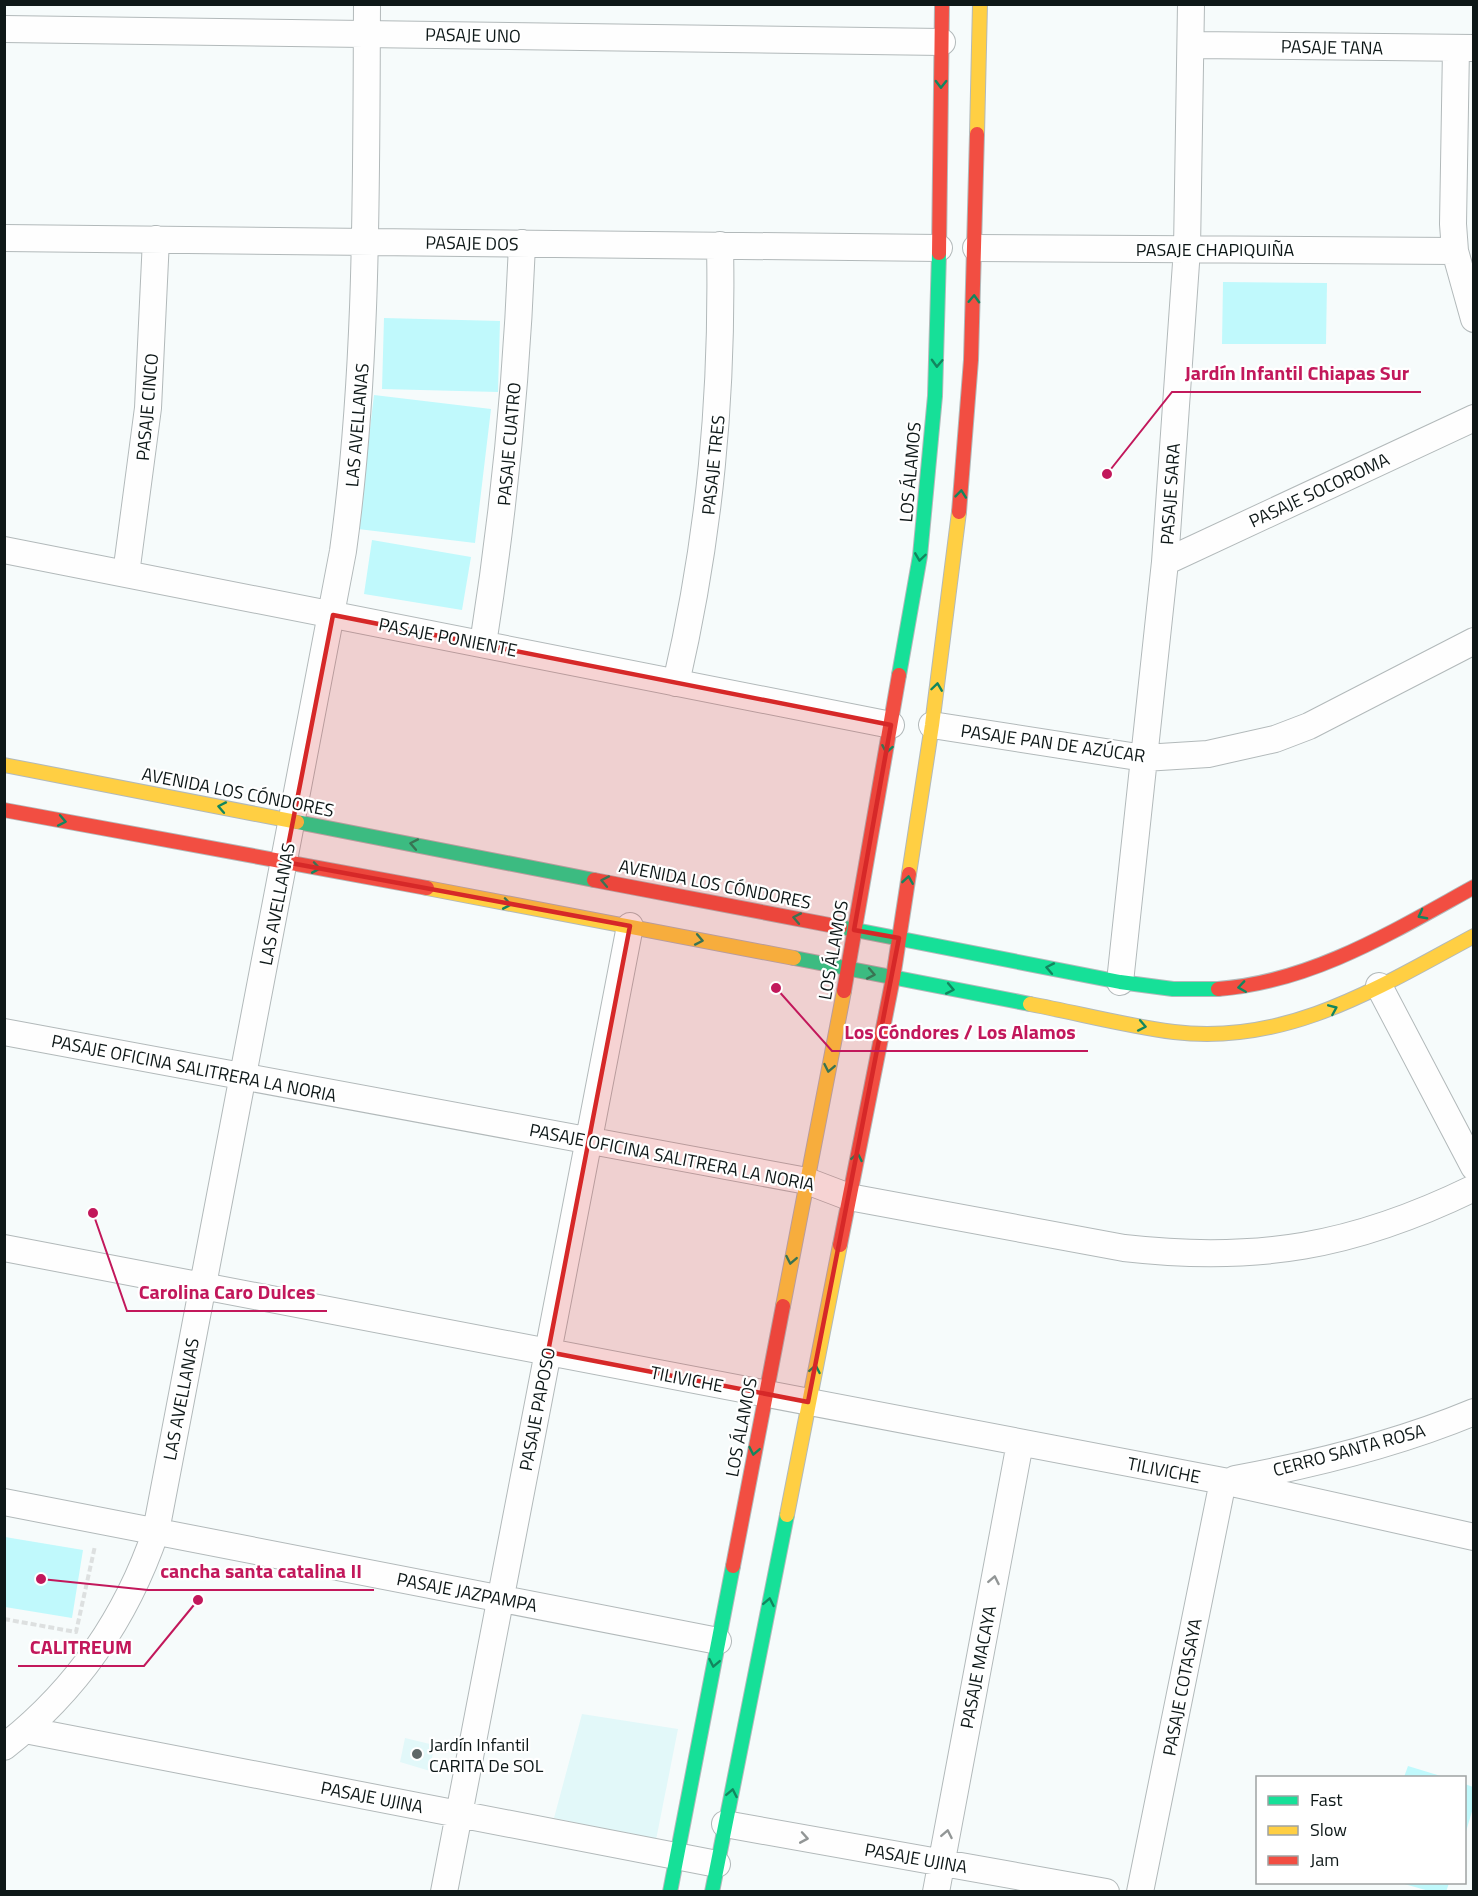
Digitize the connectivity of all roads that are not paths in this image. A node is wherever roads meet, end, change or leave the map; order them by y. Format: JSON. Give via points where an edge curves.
{"nodes":[{"id":1,"x":367,"y":4,"type":"edge"},
{"id":2,"x":942,"y":4,"type":"edge"},
{"id":3,"x":980,"y":4,"type":"edge"},
{"id":4,"x":1191,"y":4,"type":"edge"},
{"id":5,"x":4,"y":29,"type":"edge"},
{"id":6,"x":367,"y":34,"type":"junction"},
{"id":7,"x":942,"y":42,"type":"junction"},
{"id":8,"x":1191,"y":45,"type":"junction"},
{"id":9,"x":1465,"y":48,"type":"edge"},
{"id":10,"x":4,"y":238,"type":"edge"},
{"id":11,"x":156,"y":239,"type":"junction"},
{"id":12,"x":365,"y":242,"type":"junction"},
{"id":13,"x":522,"y":243,"type":"junction"},
{"id":14,"x":720,"y":245,"type":"junction"},
{"id":15,"x":939,"y":248,"type":"junction"},
{"id":16,"x":976,"y":248,"type":"junction"},
{"id":17,"x":1187,"y":249,"type":"junction"},
{"id":18,"x":1455,"y":251,"type":"junction"},
{"id":19,"x":1473,"y":319,"type":"edge"},
{"id":20,"x":1473,"y":418,"type":"edge"},
{"id":21,"x":4,"y":550,"type":"edge"},
{"id":22,"x":1166,"y":562,"type":"junction"},
{"id":23,"x":126,"y":574,"type":"junction"},
{"id":24,"x":333,"y":615,"type":"junction"},
{"id":25,"x":1473,"y":641,"type":"edge"},
{"id":26,"x":483,"y":644,"type":"junction"},
{"id":27,"x":676,"y":683,"type":"junction"},
{"id":28,"x":891,"y":725,"type":"junction"},
{"id":29,"x":932,"y":725,"type":"junction"},
{"id":30,"x":1144,"y":758,"type":"junction"},
{"id":31,"x":4,"y":765,"type":"edge"},
{"id":32,"x":4,"y":810,"type":"edge"},
{"id":33,"x":293,"y":820,"type":"junction"},
{"id":34,"x":285,"y":862,"type":"junction"},
{"id":35,"x":1473,"y":887,"type":"edge"},
{"id":36,"x":630,"y":926,"type":"junction"},
{"id":37,"x":854,"y":930,"type":"junction"},
{"id":38,"x":1473,"y":936,"type":"edge"},
{"id":39,"x":900,"y":938,"type":"junction"},
{"id":40,"x":848,"y":970,"type":"junction"},
{"id":41,"x":893,"y":978,"type":"junction"},
{"id":42,"x":1120,"y":982,"type":"junction"},
{"id":43,"x":1379,"y":986,"type":"junction"},
{"id":44,"x":4,"y":1032,"type":"edge"},
{"id":45,"x":244,"y":1077,"type":"junction"},
{"id":46,"x":589,"y":1141,"type":"junction"},
{"id":47,"x":1473,"y":1167,"type":"edge"},
{"id":48,"x":807,"y":1181,"type":"junction"},
{"id":49,"x":1473,"y":1188,"type":"edge"},
{"id":50,"x":849,"y":1197,"type":"junction"},
{"id":51,"x":4,"y":1248,"type":"edge"},
{"id":52,"x":203,"y":1286,"type":"junction"},
{"id":53,"x":548,"y":1352,"type":"junction"},
{"id":54,"x":765,"y":1394,"type":"junction"},
{"id":55,"x":808,"y":1402,"type":"junction"},
{"id":56,"x":1473,"y":1412,"type":"edge"},
{"id":57,"x":1020,"y":1443,"type":"junction"},
{"id":58,"x":1223,"y":1481,"type":"junction"},
{"id":59,"x":4,"y":1502,"type":"edge"},
{"id":60,"x":156,"y":1531,"type":"junction"},
{"id":61,"x":1473,"y":1537,"type":"edge"},
{"id":62,"x":501,"y":1599,"type":"junction"},
{"id":63,"x":718,"y":1641,"type":"junction"},
{"id":64,"x":26,"y":1730,"type":"junction"},
{"id":65,"x":4,"y":1747,"type":"edge"},
{"id":66,"x":459,"y":1814,"type":"junction"},
{"id":67,"x":726,"y":1824,"type":"junction"},
{"id":68,"x":677,"y":1856,"type":"junction"},
{"id":69,"x":941,"y":1863,"type":"junction"},
{"id":70,"x":717,"y":1864,"type":"junction"},
{"id":71,"x":444,"y":1892,"type":"edge"},
{"id":72,"x":670,"y":1892,"type":"edge"},
{"id":73,"x":712,"y":1892,"type":"edge"},
{"id":74,"x":936,"y":1892,"type":"edge"},
{"id":75,"x":1106,"y":1892,"type":"edge"},
{"id":76,"x":1140,"y":1892,"type":"edge"}],
"edges":[{"from":1,"to":6,"type":"street","name":"LAS AVELLANAS"},
{"from":2,"to":7,"type":"street","name":"LOS ÁLAMOS"},
{"from":3,"to":16,"type":"street"},
{"from":4,"to":8,"type":"street","name":"PASAJE SARA"},
{"from":5,"to":6,"type":"street","name":"PASAJE UNO"},
{"from":6,"to":7,"type":"street","name":"PASAJE UNO"},
{"from":6,"to":12,"type":"street","name":"LAS AVELLANAS"},
{"from":7,"to":15,"type":"street","name":"LOS ÁLAMOS","one_way":true},
{"from":8,"to":9,"type":"street","name":"PASAJE TANA"},
{"from":8,"to":17,"type":"street","name":"PASAJE SARA"},
{"from":9,"to":18,"type":"street","via":[[1453,224]]},
{"from":10,"to":11,"type":"street","name":"PASAJE DOS"},
{"from":11,"to":12,"type":"street","name":"PASAJE DOS"},
{"from":11,"to":23,"type":"street","name":"PASAJE CINCO","via":[[148,408]]},
{"from":12,"to":13,"type":"street","name":"PASAJE DOS"},
{"from":12,"to":24,"type":"street","name":"LAS AVELLANAS","via":[[358,419]]},
{"from":13,"to":14,"type":"street","name":"PASAJE DOS"},
{"from":13,"to":26,"type":"street","name":"PASAJE CUATRO","via":[[511,435]]},
{"from":14,"to":15,"type":"street","name":"PASAJE DOS"},
{"from":14,"to":27,"type":"street","name":"PASAJE TRES","via":[[720,374],[715,456],[693,609]]},
{"from":15,"to":28,"type":"street","name":"LOS ÁLAMOS","one_way":true,"via":[[929,470],[918,567]]},
{"from":16,"to":17,"type":"street","name":"PASAJE CHAPIQUIÑA"},
{"from":29,"to":16,"type":"street","one_way":true,"via":[[964,473]]},
{"from":17,"to":18,"type":"street","name":"PASAJE CHAPIQUIÑA"},
{"from":17,"to":22,"type":"street","name":"PASAJE SARA"},
{"from":18,"to":19,"type":"street"},
{"from":20,"to":22,"type":"street","name":"PASAJE SOCOROMA"},
{"from":21,"to":23,"type":"street","name":"PASAJE PONIENTE"},
{"from":22,"to":30,"type":"street","name":"PASAJE SARA"},
{"from":23,"to":24,"type":"street","name":"PASAJE PONIENTE"},
{"from":24,"to":26,"type":"street","name":"PASAJE PONIENTE"},
{"from":24,"to":33,"type":"street","name":"LAS AVELLANAS"},
{"from":25,"to":30,"type":"street","name":"PASAJE PAN DE AZÚCAR","via":[[1342,711],[1284,736],[1208,754]]},
{"from":26,"to":27,"type":"street","name":"PASAJE PONIENTE"},
{"from":27,"to":28,"type":"street","name":"PASAJE PONIENTE"},
{"from":28,"to":37,"type":"street","name":"LOS ÁLAMOS","one_way":true},
{"from":29,"to":30,"type":"street","name":"PASAJE PAN DE AZÚCAR"},
{"from":39,"to":29,"type":"street","one_way":true},
{"from":30,"to":42,"type":"street","name":"PASAJE SARA"},
{"from":33,"to":31,"type":"street","name":"AVENIDA LOS CÓNDORES","one_way":true},
{"from":32,"to":34,"type":"street","one_way":true},
{"from":33,"to":34,"type":"street","name":"LAS AVELLANAS"},
{"from":37,"to":33,"type":"street","name":"AVENIDA LOS CÓNDORES","one_way":true},
{"from":34,"to":36,"type":"street","one_way":true},
{"from":34,"to":45,"type":"street","name":"LAS AVELLANAS"},
{"from":35,"to":42,"type":"street","name":"AVENIDA LOS CÓNDORES","one_way":true,"via":[[1327,964],[1270,982],[1198,990]]},
{"from":36,"to":40,"type":"street","one_way":true},
{"from":36,"to":46,"type":"street","name":"PASAJE PAPOSO"},
{"from":37,"to":39,"type":"street","name":"AVENIDA LOS CÓNDORES"},
{"from":37,"to":40,"type":"street","name":"LOS ÁLAMOS"},
{"from":38,"to":43,"type":"street"},
{"from":39,"to":41,"type":"street"},
{"from":42,"to":39,"type":"street","name":"AVENIDA LOS CÓNDORES","one_way":true},
{"from":40,"to":41,"type":"street","one_way":true},
{"from":40,"to":48,"type":"street","name":"LOS ÁLAMOS","one_way":true},
{"from":41,"to":43,"type":"street","one_way":true,"via":[[1143,1026],[1205,1034],[1296,1023],[1344,1005]]},
{"from":50,"to":41,"type":"street","one_way":true},
{"from":43,"to":47,"type":"street"},
{"from":44,"to":45,"type":"street","name":"PASAJE OFICINA SALITRERA LA NORIA"},
{"from":45,"to":46,"type":"street","name":"PASAJE OFICINA SALITRERA LA NORIA"},
{"from":45,"to":52,"type":"street","name":"LAS AVELLANAS"},
{"from":46,"to":48,"type":"street","name":"PASAJE OFICINA SALITRERA LA NORIA"},
{"from":46,"to":53,"type":"street","name":"PASAJE PAPOSO"},
{"from":48,"to":50,"type":"street","name":"PASAJE OFICINA SALITRERA LA NORIA"},
{"from":48,"to":54,"type":"street","name":"LOS ÁLAMOS","one_way":true},
{"from":49,"to":50,"type":"street","name":"PASAJE OFICINA SALITRERA LA NORIA","via":[[1415,1215],[1341,1239],[1298,1248],[1200,1254],[1125,1248]]},
{"from":55,"to":50,"type":"street","one_way":true},
{"from":51,"to":52,"type":"street","name":"TILIVICHE"},
{"from":52,"to":53,"type":"street","name":"TILIVICHE"},
{"from":52,"to":60,"type":"street","name":"LAS AVELLANAS"},
{"from":53,"to":54,"type":"street","name":"TILIVICHE"},
{"from":53,"to":62,"type":"street","name":"PASAJE PAPOSO"},
{"from":54,"to":55,"type":"street","name":"TILIVICHE"},
{"from":54,"to":63,"type":"street","name":"LOS ÁLAMOS","one_way":true},
{"from":55,"to":57,"type":"street","name":"TILIVICHE"},
{"from":67,"to":55,"type":"street","one_way":true},
{"from":56,"to":58,"type":"street","name":"CERRO SANTA ROSA","via":[[1341,1456]]},
{"from":57,"to":58,"type":"street","name":"TILIVICHE"},
{"from":69,"to":57,"type":"street","name":"PASAJE MACAYA","one_way":true},
{"from":58,"to":61,"type":"street","name":"TILIVICHE"},
{"from":58,"to":76,"type":"street","name":"PASAJE COTASAYA"},
{"from":59,"to":60,"type":"street","name":"PASAJE JAZPAMPA"},
{"from":60,"to":62,"type":"street","name":"PASAJE JAZPAMPA"},
{"from":60,"to":64,"type":"street","name":"LAS AVELLANAS","via":[[136,1583],[109,1634],[71,1685]]},
{"from":62,"to":63,"type":"street","name":"PASAJE JAZPAMPA"},
{"from":62,"to":66,"type":"street","name":"PASAJE PAPOSO"},
{"from":63,"to":68,"type":"street","name":"LOS ÁLAMOS","one_way":true},
{"from":64,"to":65,"type":"street","name":"LAS AVELLANAS"},
{"from":64,"to":66,"type":"street","name":"PASAJE UJINA"},
{"from":66,"to":68,"type":"street","name":"PASAJE UJINA"},
{"from":66,"to":71,"type":"street","name":"PASAJE PAPOSO"},
{"from":67,"to":69,"type":"street","name":"PASAJE UJINA","one_way":true},
{"from":67,"to":70,"type":"street"},
{"from":68,"to":70,"type":"street","name":"PASAJE UJINA"},
{"from":68,"to":72,"type":"street","name":"LOS ÁLAMOS"},
{"from":69,"to":74,"type":"street","name":"PASAJE MACAYA"},
{"from":69,"to":75,"type":"street","name":"PASAJE UJINA"},
{"from":70,"to":73,"type":"street"}]}
